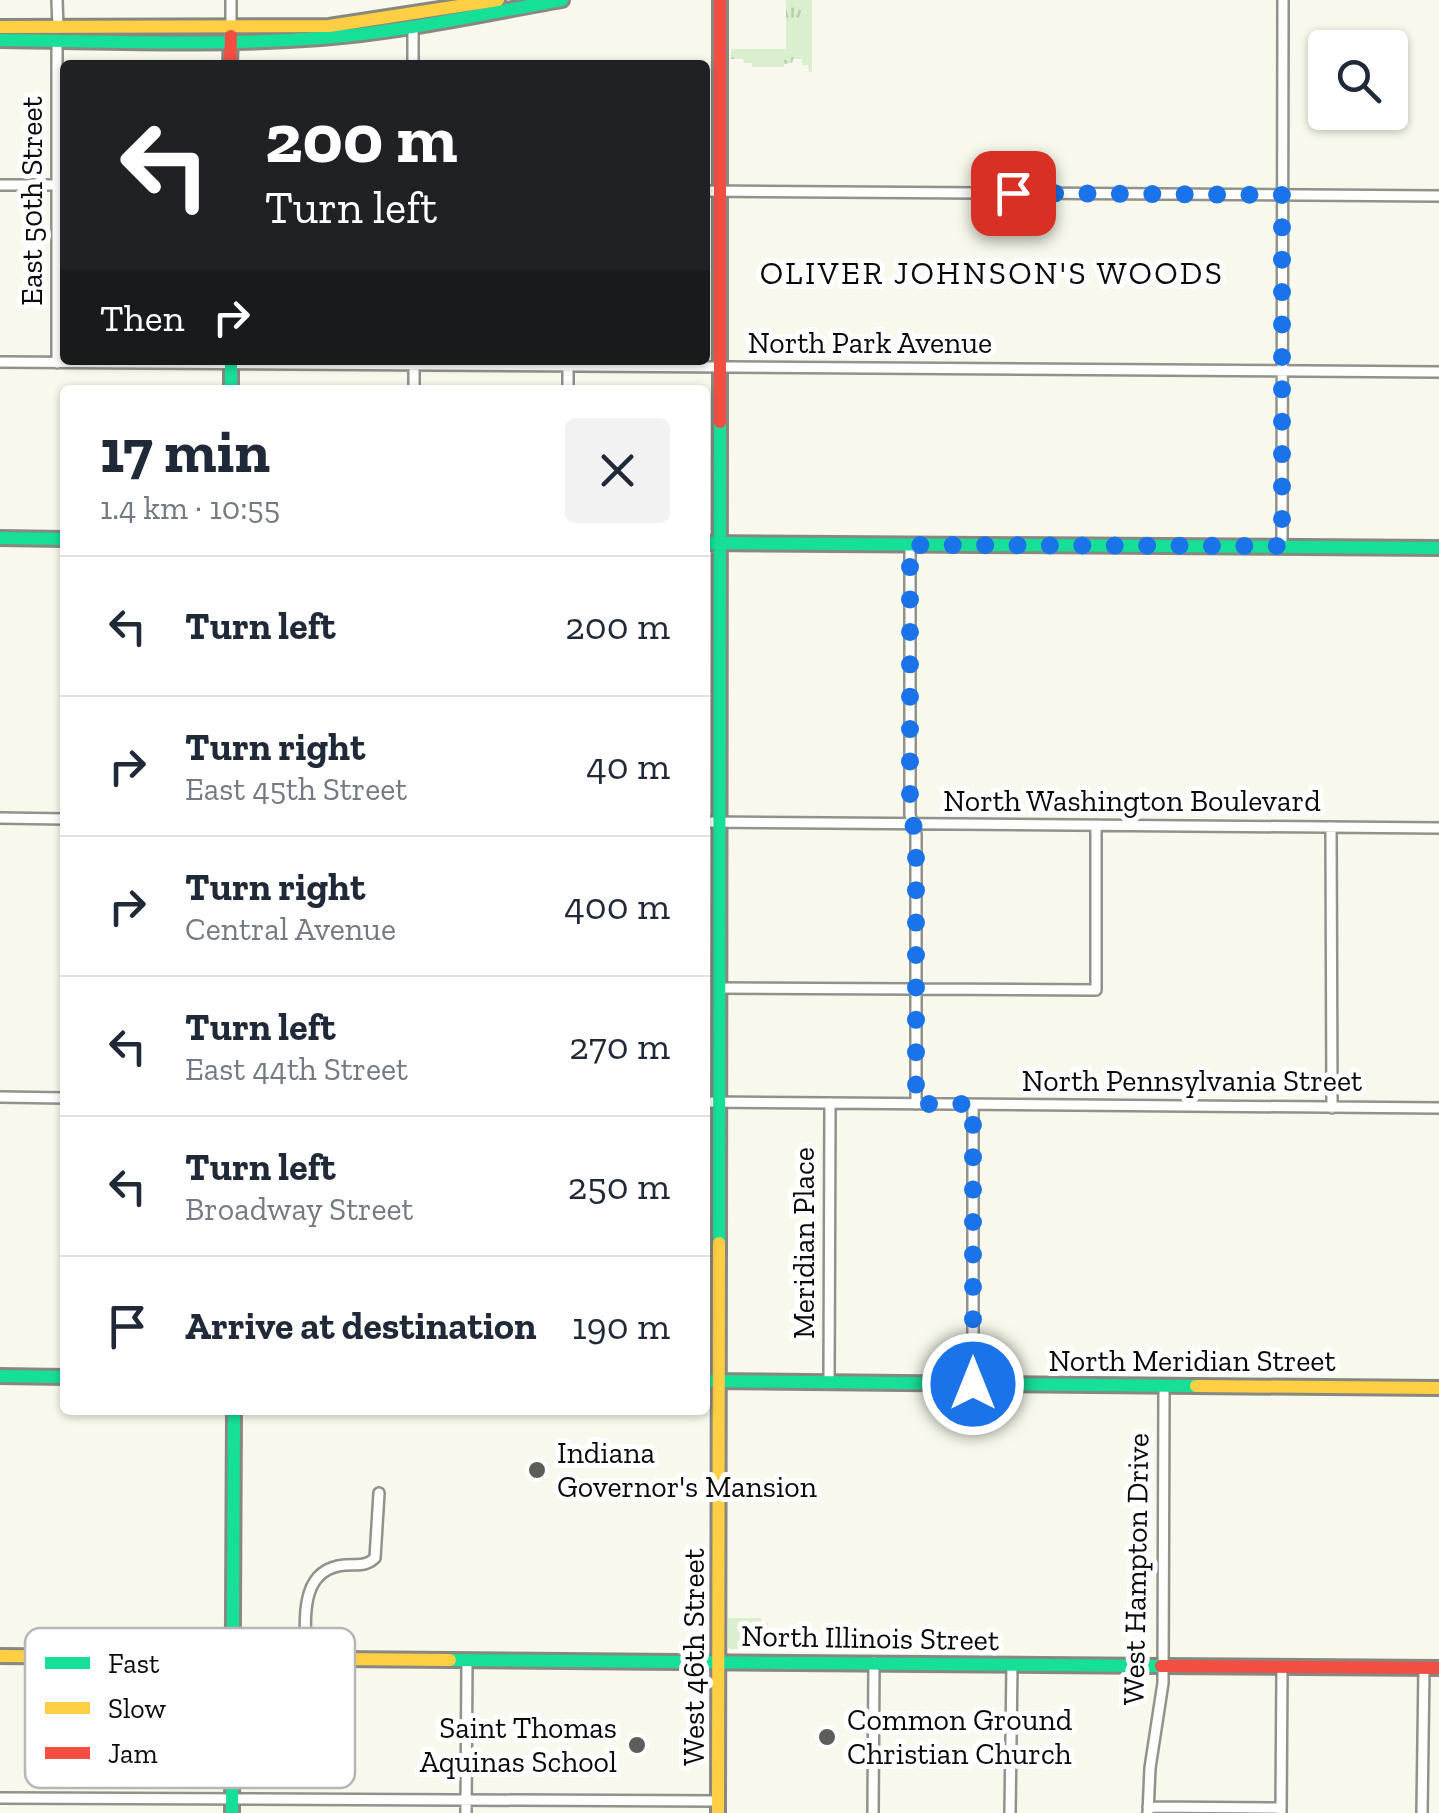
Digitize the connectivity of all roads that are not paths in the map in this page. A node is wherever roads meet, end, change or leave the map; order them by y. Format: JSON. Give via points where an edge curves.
{"nodes":[{"id":1,"x":58,"y":0,"type":"edge"},
{"id":2,"x":231,"y":0,"type":"edge"},
{"id":3,"x":498,"y":0,"type":"edge"},
{"id":4,"x":562,"y":0,"type":"edge"},
{"id":5,"x":720,"y":0,"type":"edge"},
{"id":6,"x":1283,"y":0,"type":"edge"},
{"id":7,"x":472,"y":2,"type":"edge"},
{"id":8,"x":413,"y":26,"type":"junction"},
{"id":9,"x":0,"y":27,"type":"edge"},
{"id":10,"x":57,"y":34,"type":"junction"},
{"id":11,"x":230,"y":35,"type":"junction"},
{"id":12,"x":0,"y":40,"type":"edge"},
{"id":13,"x":230,"y":60,"type":"edge"},
{"id":14,"x":413,"y":60,"type":"edge"},
{"id":15,"x":60,"y":147,"type":"edge"},
{"id":16,"x":0,"y":185,"type":"edge"},
{"id":17,"x":60,"y":185,"type":"edge"},
{"id":18,"x":712,"y":191,"type":"edge"},
{"id":19,"x":1282,"y":195,"type":"junction"},
{"id":20,"x":1439,"y":196,"type":"edge"},
{"id":21,"x":60,"y":244,"type":"edge"},
{"id":22,"x":0,"y":362,"type":"edge"},
{"id":23,"x":58,"y":363,"type":"joint"},
{"id":24,"x":669,"y":365,"type":"edge"},
{"id":25,"x":720,"y":366,"type":"junction"},
{"id":26,"x":1282,"y":370,"type":"junction"},
{"id":27,"x":1439,"y":372,"type":"edge"},
{"id":28,"x":0,"y":538,"type":"edge"},
{"id":29,"x":60,"y":539,"type":"edge"},
{"id":30,"x":712,"y":543,"type":"edge"},
{"id":31,"x":910,"y":545,"type":"junction"},
{"id":32,"x":1282,"y":546,"type":"junction"},
{"id":33,"x":1439,"y":548,"type":"edge"},
{"id":34,"x":0,"y":818,"type":"edge"},
{"id":35,"x":60,"y":818,"type":"edge"},
{"id":36,"x":712,"y":823,"type":"edge"},
{"id":37,"x":914,"y":825,"type":"junction"},
{"id":38,"x":1096,"y":825,"type":"junction"},
{"id":39,"x":1331,"y":827,"type":"junction"},
{"id":40,"x":1439,"y":828,"type":"edge"},
{"id":41,"x":720,"y":988,"type":"junction"},
{"id":42,"x":916,"y":989,"type":"junction"},
{"id":43,"x":0,"y":1097,"type":"edge"},
{"id":44,"x":60,"y":1098,"type":"edge"},
{"id":45,"x":712,"y":1102,"type":"edge"},
{"id":46,"x":830,"y":1103,"type":"junction"},
{"id":47,"x":916,"y":1104,"type":"junction"},
{"id":48,"x":973,"y":1104,"type":"junction"},
{"id":49,"x":1332,"y":1108,"type":"junction"},
{"id":50,"x":1439,"y":1108,"type":"edge"},
{"id":51,"x":0,"y":1376,"type":"edge"},
{"id":52,"x":60,"y":1376,"type":"edge"},
{"id":53,"x":712,"y":1381,"type":"edge"},
{"id":54,"x":828,"y":1382,"type":"junction"},
{"id":55,"x":973,"y":1384,"type":"junction"},
{"id":56,"x":1164,"y":1386,"type":"junction"},
{"id":57,"x":1439,"y":1388,"type":"edge"},
{"id":58,"x":234,"y":1415,"type":"edge"},
{"id":59,"x":378,"y":1493,"type":"dead end"},
{"id":60,"x":234,"y":1628,"type":"edge"},
{"id":61,"x":306,"y":1628,"type":"edge"},
{"id":62,"x":0,"y":1656,"type":"edge"},
{"id":63,"x":25,"y":1656,"type":"edge"},
{"id":64,"x":355,"y":1658,"type":"edge"},
{"id":65,"x":466,"y":1659,"type":"junction"},
{"id":66,"x":719,"y":1661,"type":"junction"},
{"id":67,"x":874,"y":1662,"type":"junction"},
{"id":68,"x":1012,"y":1664,"type":"junction"},
{"id":69,"x":1163,"y":1666,"type":"junction"},
{"id":70,"x":1282,"y":1666,"type":"junction"},
{"id":71,"x":1424,"y":1668,"type":"junction"},
{"id":72,"x":1439,"y":1668,"type":"edge"},
{"id":73,"x":0,"y":1798,"type":"edge"},
{"id":74,"x":466,"y":1800,"type":"junction"},
{"id":75,"x":232,"y":1806,"type":"edge"},
{"id":76,"x":718,"y":1807,"type":"edge"},
{"id":77,"x":1148,"y":1810,"type":"edge"},
{"id":78,"x":1281,"y":1810,"type":"edge"},
{"id":79,"x":466,"y":1813,"type":"edge"},
{"id":80,"x":873,"y":1813,"type":"edge"},
{"id":81,"x":1010,"y":1813,"type":"edge"},
{"id":82,"x":1422,"y":1813,"type":"edge"}],
"edges":[{"from":1,"to":10,"type":"street","name":"East 50th Street"},
{"from":2,"to":11,"type":"street"},
{"from":3,"to":7,"type":"main road"},
{"from":4,"to":8,"type":"main road"},
{"from":5,"to":18,"type":"main road","name":"West 46th Street"},
{"from":6,"to":19,"type":"street"},
{"from":7,"to":11,"type":"main road"},
{"from":8,"to":11,"type":"main road","via":[[321,38]]},
{"from":8,"to":14,"type":"street"},
{"from":9,"to":10,"type":"main road"},
{"from":10,"to":11,"type":"main road"},
{"from":10,"to":12,"type":"main road"},
{"from":10,"to":15,"type":"street","name":"East 50th Street"},
{"from":11,"to":13,"type":"main road"},
{"from":16,"to":17,"type":"street"},
{"from":18,"to":19,"type":"street"},
{"from":18,"to":25,"type":"main road","name":"West 46th Street"},
{"from":19,"to":20,"type":"street"},
{"from":19,"to":26,"type":"street"},
{"from":21,"to":23,"type":"street","name":"East 50th Street"},
{"from":22,"to":23,"type":"street","name":"North Park Avenue"},
{"from":24,"to":25,"type":"street","name":"North Park Avenue"},
{"from":25,"to":26,"type":"street","name":"North Park Avenue"},
{"from":25,"to":30,"type":"main road","name":"West 46th Street"},
{"from":26,"to":27,"type":"street","name":"North Park Avenue"},
{"from":26,"to":32,"type":"street"},
{"from":28,"to":29,"type":"main road"},
{"from":30,"to":31,"type":"main road"},
{"from":30,"to":36,"type":"main road","name":"West 46th Street"},
{"from":31,"to":32,"type":"main road"},
{"from":31,"to":37,"type":"street"},
{"from":32,"to":33,"type":"main road"},
{"from":34,"to":35,"type":"street"},
{"from":36,"to":37,"type":"street","name":"North Washington Boulevard"},
{"from":36,"to":41,"type":"main road","name":"West 46th Street"},
{"from":37,"to":38,"type":"street","name":"North Washington Boulevard"},
{"from":37,"to":42,"type":"street"},
{"from":38,"to":39,"type":"street","name":"North Washington Boulevard"},
{"from":38,"to":42,"type":"street","via":[[1096,990]]},
{"from":39,"to":40,"type":"street","name":"North Washington Boulevard"},
{"from":39,"to":49,"type":"street"},
{"from":41,"to":42,"type":"street"},
{"from":41,"to":45,"type":"main road","name":"West 46th Street"},
{"from":42,"to":47,"type":"street"},
{"from":43,"to":44,"type":"street"},
{"from":45,"to":46,"type":"street","name":"North Pennsylvania Street"},
{"from":45,"to":53,"type":"main road","name":"West 46th Street"},
{"from":46,"to":47,"type":"street","name":"North Pennsylvania Street"},
{"from":46,"to":54,"type":"street","name":"Meridian Place"},
{"from":47,"to":48,"type":"street","name":"North Pennsylvania Street"},
{"from":48,"to":49,"type":"street","name":"North Pennsylvania Street"},
{"from":48,"to":55,"type":"street"},
{"from":49,"to":50,"type":"street","name":"North Pennsylvania Street"},
{"from":51,"to":52,"type":"main road"},
{"from":53,"to":54,"type":"main road","name":"North Meridian Street"},
{"from":53,"to":66,"type":"main road","name":"West 46th Street"},
{"from":54,"to":55,"type":"main road","name":"North Meridian Street"},
{"from":55,"to":56,"type":"main road","name":"North Meridian Street"},
{"from":56,"to":57,"type":"main road","name":"North Meridian Street"},
{"from":56,"to":69,"type":"street","name":"West Hampton Drive"},
{"from":58,"to":60,"type":"main road"},
{"from":59,"to":61,"type":"street","via":[[375,1558],[320,1576],[309,1590]]},
{"from":62,"to":63,"type":"main road","name":"North Illinois Street"},
{"from":64,"to":65,"type":"main road","name":"North Illinois Street"},
{"from":65,"to":66,"type":"main road","name":"North Illinois Street"},
{"from":65,"to":74,"type":"street"},
{"from":66,"to":67,"type":"main road","name":"North Illinois Street"},
{"from":66,"to":76,"type":"main road","name":"West 46th Street"},
{"from":67,"to":68,"type":"main road","name":"North Illinois Street"},
{"from":67,"to":80,"type":"street"},
{"from":68,"to":69,"type":"main road","name":"North Illinois Street"},
{"from":68,"to":81,"type":"street"},
{"from":69,"to":70,"type":"main road","name":"North Illinois Street"},
{"from":69,"to":77,"type":"street","name":"West Hampton Drive"},
{"from":70,"to":71,"type":"main road","name":"North Illinois Street"},
{"from":70,"to":78,"type":"street"},
{"from":71,"to":72,"type":"main road","name":"North Illinois Street"},
{"from":71,"to":82,"type":"street"},
{"from":73,"to":75,"type":"street"},
{"from":74,"to":75,"type":"street"},
{"from":74,"to":76,"type":"street"},
{"from":74,"to":79,"type":"street"},
{"from":77,"to":78,"type":"street"}]}
